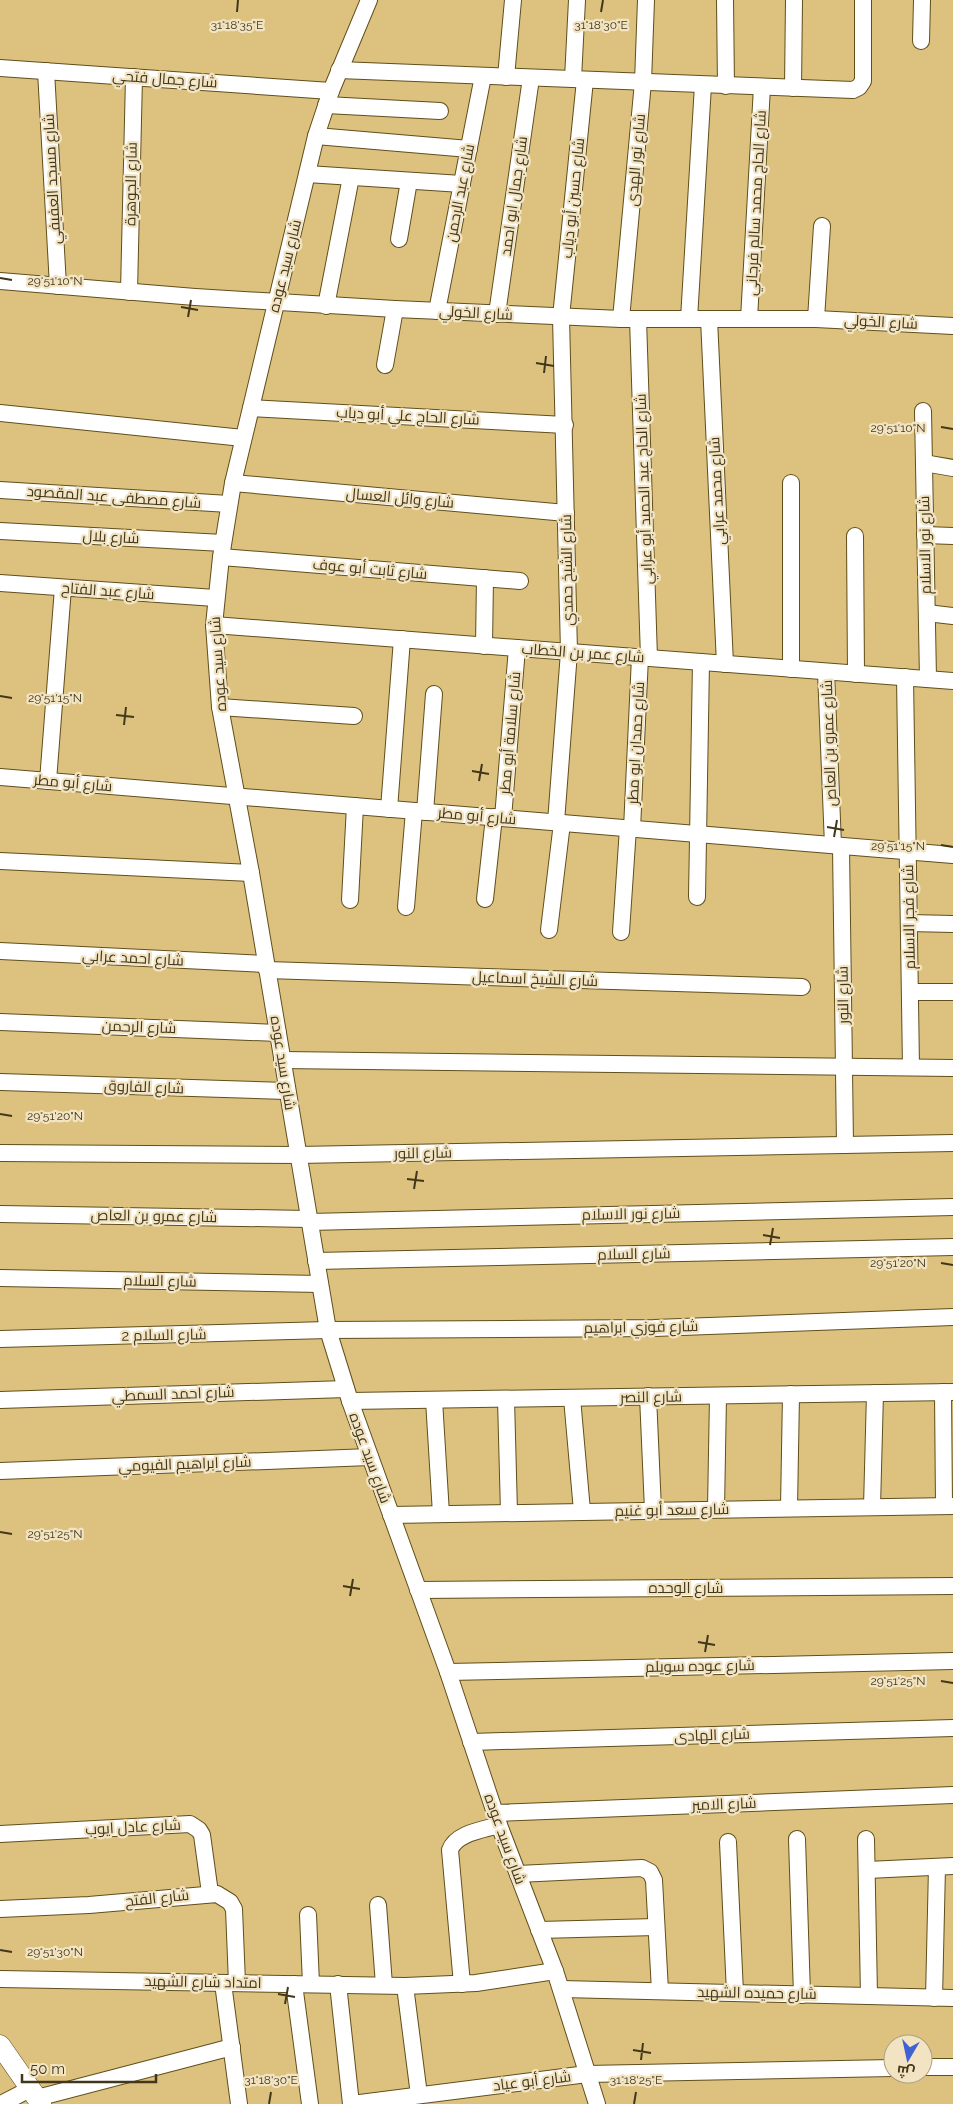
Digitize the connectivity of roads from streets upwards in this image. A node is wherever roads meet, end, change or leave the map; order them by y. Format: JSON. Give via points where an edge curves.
{"nodes":[{"id":1,"x":369,"y":0,"type":"edge"},
{"id":2,"x":512,"y":0,"type":"edge"},
{"id":3,"x":576,"y":0,"type":"edge"},
{"id":4,"x":646,"y":0,"type":"edge"},
{"id":5,"x":725,"y":0,"type":"edge"},
{"id":6,"x":794,"y":0,"type":"edge"},
{"id":7,"x":863,"y":0,"type":"edge"},
{"id":8,"x":922,"y":0,"type":"edge"},
{"id":9,"x":921,"y":41,"type":"dead end"},
{"id":10,"x":0,"y":68,"type":"edge"},
{"id":11,"x":339,"y":70,"type":"junction"},
{"id":12,"x":46,"y":71,"type":"junction"},
{"id":13,"x":483,"y":76,"type":"junction"},
{"id":14,"x":134,"y":77,"type":"junction"},
{"id":15,"x":506,"y":77,"type":"junction"},
{"id":16,"x":531,"y":78,"type":"junction"},
{"id":17,"x":579,"y":80,"type":"junction"},
{"id":18,"x":643,"y":82,"type":"junction"},
{"id":19,"x":703,"y":85,"type":"junction"},
{"id":20,"x":726,"y":86,"type":"junction"},
{"id":21,"x":762,"y":87,"type":"junction"},
{"id":22,"x":793,"y":88,"type":"junction"},
{"id":23,"x":328,"y":98,"type":"junction"},
{"id":24,"x":440,"y":111,"type":"dead end"},
{"id":25,"x":316,"y":136,"type":"junction"},
{"id":26,"x":469,"y":149,"type":"junction"},
{"id":27,"x":307,"y":174,"type":"junction"},
{"id":28,"x":351,"y":177,"type":"junction"},
{"id":29,"x":410,"y":181,"type":"junction"},
{"id":30,"x":462,"y":184,"type":"junction"},
{"id":31,"x":822,"y":226,"type":"dead end"},
{"id":32,"x":399,"y":239,"type":"dead end"},
{"id":33,"x":0,"y":281,"type":"edge"},
{"id":34,"x":58,"y":286,"type":"junction"},
{"id":35,"x":129,"y":292,"type":"junction"},
{"id":36,"x":276,"y":302,"type":"junction"},
{"id":37,"x":326,"y":306,"type":"junction"},
{"id":38,"x":395,"y":309,"type":"junction"},
{"id":39,"x":437,"y":311,"type":"junction"},
{"id":40,"x":497,"y":314,"type":"junction"},
{"id":41,"x":561,"y":317,"type":"junction"},
{"id":42,"x":621,"y":319,"type":"junction"},
{"id":43,"x":638,"y":319,"type":"junction"},
{"id":44,"x":689,"y":319,"type":"junction"},
{"id":45,"x":709,"y":319,"type":"junction"},
{"id":46,"x":749,"y":319,"type":"junction"},
{"id":47,"x":816,"y":319,"type":"junction"},
{"id":48,"x":953,"y":326,"type":"edge"},
{"id":49,"x":385,"y":365,"type":"dead end"},
{"id":50,"x":250,"y":408,"type":"junction"},
{"id":51,"x":924,"y":411,"type":"dead end"},
{"id":52,"x":0,"y":413,"type":"edge"},
{"id":53,"x":565,"y":425,"type":"junction"},
{"id":54,"x":243,"y":438,"type":"junction"},
{"id":55,"x":924,"y":463,"type":"junction"},
{"id":56,"x":953,"y":468,"type":"edge"},
{"id":57,"x":791,"y":483,"type":"dead end"},
{"id":58,"x":233,"y":484,"type":"junction"},
{"id":59,"x":0,"y":490,"type":"edge"},
{"id":60,"x":229,"y":504,"type":"junction"},
{"id":61,"x":566,"y":513,"type":"junction"},
{"id":62,"x":0,"y":531,"type":"edge"},
{"id":63,"x":925,"y":535,"type":"junction"},
{"id":64,"x":855,"y":536,"type":"dead end"},
{"id":65,"x":953,"y":536,"type":"edge"},
{"id":66,"x":222,"y":550,"type":"junction"},
{"id":67,"x":485,"y":578,"type":"junction"},
{"id":68,"x":520,"y":581,"type":"dead end"},
{"id":69,"x":0,"y":583,"type":"edge"},
{"id":70,"x":63,"y":588,"type":"junction"},
{"id":71,"x":215,"y":598,"type":"junction"},
{"id":72,"x":927,"y":614,"type":"junction"},
{"id":73,"x":953,"y":616,"type":"edge"},
{"id":74,"x":214,"y":625,"type":"junction"},
{"id":75,"x":402,"y":639,"type":"junction"},
{"id":76,"x":484,"y":646,"type":"junction"},
{"id":77,"x":517,"y":648,"type":"junction"},
{"id":78,"x":568,"y":652,"type":"junction"},
{"id":79,"x":644,"y":658,"type":"junction"},
{"id":80,"x":702,"y":662,"type":"junction"},
{"id":81,"x":725,"y":664,"type":"junction"},
{"id":82,"x":791,"y":669,"type":"junction"},
{"id":83,"x":826,"y":672,"type":"junction"},
{"id":84,"x":856,"y":674,"type":"junction"},
{"id":85,"x":905,"y":678,"type":"junction"},
{"id":86,"x":928,"y":679,"type":"junction"},
{"id":87,"x":953,"y":681,"type":"edge"},
{"id":88,"x":434,"y":694,"type":"dead end"},
{"id":89,"x":220,"y":707,"type":"junction"},
{"id":90,"x":354,"y":716,"type":"dead end"},
{"id":91,"x":0,"y":778,"type":"edge"},
{"id":92,"x":48,"y":781,"type":"junction"},
{"id":93,"x":237,"y":796,"type":"junction"},
{"id":94,"x":355,"y":806,"type":"junction"},
{"id":95,"x":389,"y":809,"type":"junction"},
{"id":96,"x":420,"y":811,"type":"junction"},
{"id":97,"x":498,"y":818,"type":"junction"},
{"id":98,"x":559,"y":823,"type":"junction"},
{"id":99,"x":630,"y":828,"type":"junction"},
{"id":100,"x":698,"y":834,"type":"junction"},
{"id":101,"x":837,"y":845,"type":"junction"},
{"id":102,"x":908,"y":852,"type":"junction"},
{"id":103,"x":953,"y":855,"type":"edge"},
{"id":104,"x":0,"y":861,"type":"edge"},
{"id":105,"x":251,"y":873,"type":"junction"},
{"id":106,"x":697,"y":897,"type":"dead end"},
{"id":107,"x":485,"y":899,"type":"dead end"},
{"id":108,"x":350,"y":900,"type":"dead end"},
{"id":109,"x":406,"y":907,"type":"dead end"},
{"id":110,"x":909,"y":923,"type":"junction"},
{"id":111,"x":953,"y":924,"type":"edge"},
{"id":112,"x":549,"y":930,"type":"dead end"},
{"id":113,"x":621,"y":932,"type":"dead end"},
{"id":114,"x":0,"y":951,"type":"edge"},
{"id":115,"x":267,"y":967,"type":"junction"},
{"id":116,"x":802,"y":987,"type":"dead end"},
{"id":117,"x":910,"y":992,"type":"junction"},
{"id":118,"x":953,"y":992,"type":"edge"},
{"id":119,"x":0,"y":1022,"type":"edge"},
{"id":120,"x":278,"y":1033,"type":"junction"},
{"id":121,"x":282,"y":1060,"type":"junction"},
{"id":122,"x":844,"y":1067,"type":"junction"},
{"id":123,"x":911,"y":1067,"type":"junction"},
{"id":124,"x":953,"y":1068,"type":"edge"},
{"id":125,"x":0,"y":1082,"type":"edge"},
{"id":126,"x":287,"y":1091,"type":"junction"},
{"id":127,"x":953,"y":1143,"type":"edge"},
{"id":128,"x":845,"y":1145,"type":"junction"},
{"id":129,"x":0,"y":1154,"type":"edge"},
{"id":130,"x":298,"y":1155,"type":"junction"},
{"id":131,"x":953,"y":1207,"type":"edge"},
{"id":132,"x":0,"y":1214,"type":"edge"},
{"id":133,"x":309,"y":1220,"type":"junction"},
{"id":134,"x":953,"y":1247,"type":"edge"},
{"id":135,"x":316,"y":1261,"type":"junction"},
{"id":136,"x":0,"y":1278,"type":"edge"},
{"id":137,"x":320,"y":1284,"type":"junction"},
{"id":138,"x":953,"y":1318,"type":"edge"},
{"id":139,"x":328,"y":1330,"type":"junction"},
{"id":140,"x":0,"y":1339,"type":"edge"},
{"id":141,"x":948,"y":1392,"type":"edge"},
{"id":142,"x":876,"y":1393,"type":"junction"},
{"id":143,"x":791,"y":1394,"type":"junction"},
{"id":144,"x":348,"y":1395,"type":"junction"},
{"id":145,"x":648,"y":1396,"type":"junction"},
{"id":146,"x":718,"y":1396,"type":"junction"},
{"id":147,"x":572,"y":1398,"type":"junction"},
{"id":148,"x":506,"y":1399,"type":"junction"},
{"id":149,"x":0,"y":1400,"type":"edge"},
{"id":150,"x":434,"y":1400,"type":"junction"},
{"id":151,"x":370,"y":1457,"type":"junction"},
{"id":152,"x":0,"y":1471,"type":"edge"},
{"id":153,"x":949,"y":1506,"type":"edge"},
{"id":154,"x":872,"y":1507,"type":"junction"},
{"id":155,"x":789,"y":1508,"type":"junction"},
{"id":156,"x":653,"y":1510,"type":"junction"},
{"id":157,"x":716,"y":1510,"type":"junction"},
{"id":158,"x":582,"y":1511,"type":"junction"},
{"id":159,"x":509,"y":1513,"type":"junction"},
{"id":160,"x":441,"y":1514,"type":"junction"},
{"id":161,"x":391,"y":1515,"type":"junction"},
{"id":162,"x":953,"y":1586,"type":"edge"},
{"id":163,"x":418,"y":1590,"type":"junction"},
{"id":164,"x":953,"y":1661,"type":"edge"},
{"id":165,"x":448,"y":1672,"type":"junction"},
{"id":166,"x":953,"y":1728,"type":"edge"},
{"id":167,"x":471,"y":1742,"type":"junction"},
{"id":168,"x":953,"y":1795,"type":"edge"},
{"id":169,"x":497,"y":1819,"type":"junction"},
{"id":170,"x":0,"y":1834,"type":"edge"},
{"id":171,"x":797,"y":1839,"type":"dead end"},
{"id":172,"x":866,"y":1839,"type":"dead end"},
{"id":173,"x":728,"y":1842,"type":"dead end"},
{"id":174,"x":945,"y":1866,"type":"edge"},
{"id":175,"x":867,"y":1870,"type":"junction"},
{"id":176,"x":518,"y":1874,"type":"junction"},
{"id":177,"x":210,"y":1893,"type":"junction"},
{"id":178,"x":378,"y":1905,"type":"dead end"},
{"id":179,"x":0,"y":1909,"type":"edge"},
{"id":180,"x":308,"y":1915,"type":"dead end"},
{"id":181,"x":656,"y":1927,"type":"junction"},
{"id":182,"x":540,"y":1930,"type":"junction"},
{"id":183,"x":555,"y":1971,"type":"junction"},
{"id":184,"x":0,"y":1979,"type":"edge"},
{"id":185,"x":230,"y":1983,"type":"junction"},
{"id":186,"x":294,"y":1984,"type":"junction"},
{"id":187,"x":311,"y":1984,"type":"junction"},
{"id":188,"x":338,"y":1984,"type":"junction"},
{"id":189,"x":462,"y":1984,"type":"junction"},
{"id":190,"x":384,"y":1985,"type":"junction"},
{"id":191,"x":405,"y":1986,"type":"junction"},
{"id":192,"x":561,"y":1988,"type":"junction"},
{"id":193,"x":660,"y":1991,"type":"junction"},
{"id":194,"x":735,"y":1993,"type":"junction"},
{"id":195,"x":802,"y":1994,"type":"junction"},
{"id":196,"x":869,"y":1996,"type":"junction"},
{"id":197,"x":934,"y":1998,"type":"junction"},
{"id":198,"x":953,"y":1998,"type":"edge"},
{"id":199,"x":0,"y":2045,"type":"edge"},
{"id":200,"x":232,"y":2047,"type":"junction"},
{"id":201,"x":933,"y":2067,"type":"edge"},
{"id":202,"x":953,"y":2067,"type":"edge"},
{"id":203,"x":883,"y":2068,"type":"edge"},
{"id":204,"x":587,"y":2074,"type":"junction"},
{"id":205,"x":419,"y":2096,"type":"junction"},
{"id":206,"x":36,"y":2097,"type":"edge"},
{"id":207,"x":1,"y":2104,"type":"edge"},
{"id":208,"x":240,"y":2104,"type":"edge"},
{"id":209,"x":310,"y":2104,"type":"edge"},
{"id":210,"x":352,"y":2104,"type":"edge"},
{"id":211,"x":597,"y":2104,"type":"edge"}],
"edges":[{"from":1,"to":11,"type":"street","name":"شارع سيد عوده"},
{"from":2,"to":15,"type":"street"},
{"from":3,"to":17,"type":"street","name":"شارع حسين أبو دياب"},
{"from":4,"to":18,"type":"street","name":"شارع نور الهدى"},
{"from":5,"to":20,"type":"street"},
{"from":6,"to":22,"type":"street"},
{"from":7,"to":22,"type":"street","via":[[863,81],[859,87],[853,90]]},
{"from":8,"to":9,"type":"street"},
{"from":10,"to":12,"type":"street","name":"شارع جمال فتحي"},
{"from":11,"to":13,"type":"street"},
{"from":11,"to":23,"type":"street","name":"شارع سيد عوده"},
{"from":12,"to":14,"type":"street","name":"شارع جمال فتحي"},
{"from":12,"to":34,"type":"street","name":"شارع مسجد العفيفي"},
{"from":13,"to":15,"type":"street"},
{"from":13,"to":26,"type":"street","name":"شارع عبد الرحمن"},
{"from":14,"to":23,"type":"street","name":"شارع جمال فتحي"},
{"from":14,"to":35,"type":"street","name":"شارع الجوهرة"},
{"from":15,"to":16,"type":"street"},
{"from":16,"to":17,"type":"street"},
{"from":16,"to":40,"type":"street","name":"شارع جمال ابو احمد"},
{"from":17,"to":18,"type":"street"},
{"from":17,"to":41,"type":"street","name":"شارع حسين أبو دياب"},
{"from":18,"to":19,"type":"street"},
{"from":18,"to":42,"type":"street","name":"شارع نور الهدى"},
{"from":19,"to":20,"type":"street"},
{"from":19,"to":44,"type":"street"},
{"from":20,"to":21,"type":"street"},
{"from":21,"to":22,"type":"street"},
{"from":21,"to":46,"type":"street","name":"شارع الحاج محمد سالم فرجاني"},
{"from":23,"to":24,"type":"street","name":"شارع جمال فتحي"},
{"from":23,"to":25,"type":"street","name":"شارع سيد عوده"},
{"from":25,"to":26,"type":"street"},
{"from":25,"to":27,"type":"street","name":"شارع سيد عوده"},
{"from":26,"to":30,"type":"street","name":"شارع عبد الرحمن"},
{"from":27,"to":28,"type":"street"},
{"from":27,"to":36,"type":"street","name":"شارع سيد عوده"},
{"from":28,"to":29,"type":"street"},
{"from":28,"to":37,"type":"street"},
{"from":29,"to":30,"type":"street"},
{"from":29,"to":32,"type":"street"},
{"from":30,"to":39,"type":"street","name":"شارع عبد الرحمن"},
{"from":31,"to":47,"type":"street"},
{"from":33,"to":34,"type":"street","name":"شارع الخولي"},
{"from":34,"to":35,"type":"street","name":"شارع الخولي"},
{"from":35,"to":36,"type":"street","name":"شارع الخولي"},
{"from":36,"to":37,"type":"street","name":"شارع الخولي"},
{"from":36,"to":50,"type":"street","name":"شارع سيد عوده"},
{"from":37,"to":38,"type":"street","name":"شارع الخولي"},
{"from":38,"to":39,"type":"street","name":"شارع الخولي"},
{"from":38,"to":49,"type":"street"},
{"from":39,"to":40,"type":"street","name":"شارع الخولي"},
{"from":40,"to":41,"type":"street","name":"شارع الخولي"},
{"from":41,"to":42,"type":"street","name":"شارع الخولي"},
{"from":41,"to":53,"type":"street","name":"شارع الشيخ حمدي"},
{"from":42,"to":43,"type":"street","name":"شارع الخولي"},
{"from":43,"to":44,"type":"street","name":"شارع الخولي"},
{"from":43,"to":79,"type":"street","name":"شارع الحاج عبد الحميد أبو عرابي"},
{"from":44,"to":45,"type":"street","name":"شارع الخولي"},
{"from":45,"to":46,"type":"street","name":"شارع الخولي"},
{"from":45,"to":81,"type":"street","name":"شارع محمد عرابي"},
{"from":46,"to":47,"type":"street","name":"شارع الخولي"},
{"from":47,"to":48,"type":"street","name":"شارع الخولي"},
{"from":50,"to":53,"type":"street","name":"شارع الحاج علي أبو دياب"},
{"from":50,"to":54,"type":"street","name":"شارع سيد عوده"},
{"from":51,"to":55,"type":"street","name":"شارع نور الاسلام"},
{"from":52,"to":54,"type":"street"},
{"from":53,"to":61,"type":"street","name":"شارع الشيخ حمدي"},
{"from":54,"to":58,"type":"street","name":"شارع سيد عوده"},
{"from":55,"to":56,"type":"street"},
{"from":55,"to":63,"type":"street","name":"شارع نور الاسلام"},
{"from":57,"to":82,"type":"street"},
{"from":58,"to":60,"type":"street","name":"شارع سيد عوده"},
{"from":58,"to":61,"type":"street","name":"شارع وائل العسال"},
{"from":59,"to":60,"type":"street","name":"شارع مصطفى عبد المقصود"},
{"from":60,"to":66,"type":"street","name":"شارع سيد عوده"},
{"from":61,"to":78,"type":"street","name":"شارع الشيخ حمدي"},
{"from":62,"to":66,"type":"street","name":"شارع بلال"},
{"from":63,"to":65,"type":"street"},
{"from":63,"to":72,"type":"street","name":"شارع نور الاسلام"},
{"from":64,"to":84,"type":"street"},
{"from":66,"to":67,"type":"street","name":"شارع ثابت أبو عوف"},
{"from":66,"to":71,"type":"street","name":"شارع سيد عوده"},
{"from":67,"to":68,"type":"street","name":"شارع ثابت أبو عوف"},
{"from":67,"to":76,"type":"street"},
{"from":69,"to":70,"type":"street","name":"شارع عبد الفتاح"},
{"from":70,"to":71,"type":"street","name":"شارع عبد الفتاح"},
{"from":70,"to":92,"type":"street"},
{"from":71,"to":74,"type":"street","name":"شارع سيد عوده"},
{"from":72,"to":73,"type":"street"},
{"from":72,"to":86,"type":"street","name":"شارع نور الاسلام"},
{"from":74,"to":75,"type":"street","name":"شارع عمر بن الخطاب"},
{"from":74,"to":89,"type":"street","name":"شارع سيد عوده"},
{"from":75,"to":76,"type":"street","name":"شارع عمر بن الخطاب"},
{"from":75,"to":95,"type":"street"},
{"from":76,"to":77,"type":"street","name":"شارع عمر بن الخطاب"},
{"from":77,"to":78,"type":"street","name":"شارع عمر بن الخطاب"},
{"from":77,"to":97,"type":"street","name":"شارع سلامة أبو مطر"},
{"from":78,"to":79,"type":"street","name":"شارع عمر بن الخطاب"},
{"from":78,"to":98,"type":"street","name":"شارع الشيخ حمدي"},
{"from":79,"to":80,"type":"street","name":"شارع عمر بن الخطاب"},
{"from":79,"to":99,"type":"street","name":"شارع حمدان ابو مطر"},
{"from":80,"to":81,"type":"street","name":"شارع عمر بن الخطاب"},
{"from":80,"to":100,"type":"street"},
{"from":81,"to":82,"type":"street","name":"شارع عمر بن الخطاب"},
{"from":82,"to":83,"type":"street","name":"شارع عمر بن الخطاب"},
{"from":83,"to":84,"type":"street","name":"شارع عمر بن الخطاب"},
{"from":83,"to":101,"type":"street","name":"شارع عمرو بن العاص"},
{"from":84,"to":85,"type":"street","name":"شارع عمر بن الخطاب"},
{"from":85,"to":86,"type":"street","name":"شارع عمر بن الخطاب"},
{"from":85,"to":102,"type":"street","name":"شارع فجر الاسلام"},
{"from":86,"to":87,"type":"street","name":"شارع عمر بن الخطاب"},
{"from":88,"to":96,"type":"street"},
{"from":89,"to":90,"type":"street"},
{"from":89,"to":93,"type":"street","name":"شارع سيد عوده"},
{"from":91,"to":92,"type":"street","name":"شارع أبو مطر"},
{"from":92,"to":93,"type":"street","name":"شارع أبو مطر"},
{"from":93,"to":94,"type":"street","name":"شارع أبو مطر"},
{"from":93,"to":105,"type":"street","name":"شارع سيد عوده"},
{"from":94,"to":95,"type":"street","name":"شارع أبو مطر"},
{"from":94,"to":108,"type":"street"},
{"from":95,"to":96,"type":"street","name":"شارع أبو مطر"},
{"from":96,"to":97,"type":"street","name":"شارع أبو مطر"},
{"from":96,"to":109,"type":"street"},
{"from":97,"to":98,"type":"street","name":"شارع أبو مطر"},
{"from":97,"to":107,"type":"street","name":"شارع سلامة أبو مطر"},
{"from":98,"to":99,"type":"street","name":"شارع أبو مطر"},
{"from":98,"to":112,"type":"street","name":"شارع الشيخ حمدي"},
{"from":99,"to":100,"type":"street","name":"شارع أبو مطر"},
{"from":99,"to":113,"type":"street","name":"شارع حمدان ابو مطر"},
{"from":100,"to":101,"type":"street","name":"شارع أبو مطر"},
{"from":100,"to":106,"type":"street"},
{"from":101,"to":102,"type":"street","name":"شارع أبو مطر"},
{"from":101,"to":122,"type":"street","name":"شارع النور"},
{"from":102,"to":103,"type":"street","name":"شارع أبو مطر"},
{"from":102,"to":110,"type":"street","name":"شارع فجر الاسلام"},
{"from":104,"to":105,"type":"street"},
{"from":105,"to":115,"type":"street","name":"شارع سيد عوده"},
{"from":110,"to":111,"type":"street"},
{"from":110,"to":117,"type":"street","name":"شارع فجر الاسلام"},
{"from":114,"to":115,"type":"street","name":"شارع احمد عرابي"},
{"from":115,"to":116,"type":"street","name":"شارع الشيخ اسماعيل"},
{"from":115,"to":120,"type":"street","name":"شارع سيد عوده"},
{"from":117,"to":118,"type":"street"},
{"from":117,"to":123,"type":"street","name":"شارع فجر الاسلام"},
{"from":119,"to":120,"type":"street","name":"شارع الرحمن"},
{"from":120,"to":121,"type":"street","name":"شارع سيد عوده"},
{"from":121,"to":122,"type":"street"},
{"from":121,"to":126,"type":"street","name":"شارع سيد عوده"},
{"from":122,"to":123,"type":"street"},
{"from":122,"to":128,"type":"street","name":"شارع النور"},
{"from":123,"to":124,"type":"street"},
{"from":125,"to":126,"type":"street","name":"شارع الفاروق"},
{"from":126,"to":130,"type":"street","name":"شارع سيد عوده"},
{"from":127,"to":128,"type":"street","name":"شارع النور"},
{"from":128,"to":130,"type":"street","name":"شارع النور"},
{"from":129,"to":130,"type":"street","name":"شارع النور"},
{"from":130,"to":133,"type":"street","name":"شارع سيد عوده"},
{"from":131,"to":133,"type":"street","name":"شارع نور الاسلام"},
{"from":132,"to":133,"type":"street","name":"شارع عمرو بن العاص"},
{"from":133,"to":135,"type":"street","name":"شارع سيد عوده"},
{"from":134,"to":135,"type":"street","name":"شارع السلام"},
{"from":135,"to":137,"type":"street","name":"شارع سيد عوده"},
{"from":136,"to":137,"type":"street","name":"شارع السلام"},
{"from":137,"to":139,"type":"street","name":"شارع سيد عوده"},
{"from":138,"to":139,"type":"street","name":"شارع فوزي ابراهيم","via":[[654,1328]]},
{"from":139,"to":140,"type":"street","name":"شارع السلام 2"},
{"from":139,"to":144,"type":"street","name":"شارع سيد عوده"},
{"from":141,"to":142,"type":"street","name":"شارع النصر"},
{"from":141,"to":153,"type":"street"},
{"from":142,"to":143,"type":"street","name":"شارع النصر"},
{"from":142,"to":154,"type":"street"},
{"from":143,"to":146,"type":"street","name":"شارع النصر"},
{"from":143,"to":155,"type":"street"},
{"from":144,"to":149,"type":"street","name":"شارع احمد السمطي"},
{"from":144,"to":150,"type":"street","name":"شارع النصر"},
{"from":144,"to":151,"type":"street","name":"شارع سيد عوده"},
{"from":145,"to":146,"type":"street","name":"شارع النصر"},
{"from":145,"to":147,"type":"street","name":"شارع النصر"},
{"from":145,"to":156,"type":"street"},
{"from":146,"to":157,"type":"street"},
{"from":147,"to":148,"type":"street","name":"شارع النصر"},
{"from":147,"to":158,"type":"street"},
{"from":148,"to":150,"type":"street","name":"شارع النصر"},
{"from":148,"to":159,"type":"street"},
{"from":150,"to":160,"type":"street"},
{"from":151,"to":152,"type":"street","name":"شارع ابراهيم الفيومي"},
{"from":151,"to":161,"type":"street","name":"شارع سيد عوده"},
{"from":153,"to":154,"type":"street","name":"شارع سعد أبو غنيم"},
{"from":154,"to":155,"type":"street","name":"شارع سعد أبو غنيم"},
{"from":155,"to":157,"type":"street","name":"شارع سعد أبو غنيم"},
{"from":156,"to":157,"type":"street","name":"شارع سعد أبو غنيم"},
{"from":156,"to":158,"type":"street","name":"شارع سعد أبو غنيم"},
{"from":158,"to":159,"type":"street","name":"شارع سعد أبو غنيم"},
{"from":159,"to":160,"type":"street","name":"شارع سعد أبو غنيم"},
{"from":160,"to":161,"type":"street","name":"شارع سعد أبو غنيم"},
{"from":161,"to":163,"type":"street","name":"شارع سيد عوده"},
{"from":162,"to":163,"type":"street","name":"شارع الوحده"},
{"from":163,"to":165,"type":"street","name":"شارع سيد عوده"},
{"from":164,"to":165,"type":"street","name":"شارع عوده سويلم"},
{"from":165,"to":167,"type":"street","name":"شارع سيد عوده"},
{"from":166,"to":167,"type":"street","name":"شارع الهادى"},
{"from":167,"to":169,"type":"street","name":"شارع سيد عوده"},
{"from":168,"to":169,"type":"street","name":"شارع الامير"},
{"from":169,"to":176,"type":"street","name":"شارع سيد عوده"},
{"from":169,"to":189,"type":"street","name":"شارع الامير","via":[[460,1838],[450,1850]]},
{"from":170,"to":177,"type":"street","name":"شارع عادل ايوب","via":[[190,1824],[202,1835]]},
{"from":171,"to":195,"type":"street"},
{"from":172,"to":175,"type":"street"},
{"from":173,"to":194,"type":"street"},
{"from":174,"to":175,"type":"street"},
{"from":174,"to":197,"type":"street"},
{"from":175,"to":196,"type":"street"},
{"from":176,"to":181,"type":"street","via":[[642,1868],[650,1872],[654,1880]]},
{"from":176,"to":182,"type":"street","name":"شارع سيد عوده"},
{"from":177,"to":179,"type":"street","name":"شارع الفتح","via":[[89,1905]]},
{"from":177,"to":185,"type":"street","name":"شارع الفتح","via":[[224,1897],[234,1909]]},
{"from":178,"to":190,"type":"street"},
{"from":180,"to":187,"type":"street"},
{"from":181,"to":182,"type":"street"},
{"from":181,"to":193,"type":"street"},
{"from":182,"to":183,"type":"street","name":"شارع سيد عوده"},
{"from":183,"to":189,"type":"street","name":"امتداد شارع الشهيد"},
{"from":183,"to":192,"type":"street","name":"شارع سيد عوده"},
{"from":184,"to":185,"type":"street","name":"امتداد شارع الشهيد"},
{"from":185,"to":186,"type":"street","name":"امتداد شارع الشهيد"},
{"from":185,"to":200,"type":"street","name":"شارع الفتح"},
{"from":186,"to":187,"type":"street","name":"امتداد شارع الشهيد"},
{"from":186,"to":209,"type":"street"},
{"from":187,"to":188,"type":"street","name":"امتداد شارع الشهيد"},
{"from":188,"to":190,"type":"street","name":"امتداد شارع الشهيد"},
{"from":188,"to":210,"type":"street"},
{"from":189,"to":191,"type":"street","name":"امتداد شارع الشهيد"},
{"from":190,"to":191,"type":"street","name":"امتداد شارع الشهيد"},
{"from":191,"to":205,"type":"street"},
{"from":192,"to":193,"type":"street","name":"شارع حميده الشهيد"},
{"from":192,"to":204,"type":"street","name":"شارع سيد عوده"},
{"from":193,"to":194,"type":"street","name":"شارع حميده الشهيد"},
{"from":194,"to":195,"type":"street","name":"شارع حميده الشهيد"},
{"from":195,"to":196,"type":"street","name":"شارع حميده الشهيد"},
{"from":196,"to":197,"type":"street","name":"شارع حميده الشهيد"},
{"from":197,"to":198,"type":"street","name":"شارع حميده الشهيد"},
{"from":199,"to":206,"type":"street"},
{"from":200,"to":206,"type":"street"},
{"from":200,"to":208,"type":"street","name":"شارع الفتح"},
{"from":201,"to":202,"type":"street"},
{"from":203,"to":204,"type":"street","name":"شارع أبو عياد"},
{"from":204,"to":205,"type":"street","name":"شارع أبو عياد"},
{"from":204,"to":211,"type":"street","name":"شارع سيد عوده"},
{"from":205,"to":210,"type":"street","name":"شارع أبو عياد"},
{"from":206,"to":207,"type":"street"}]}
